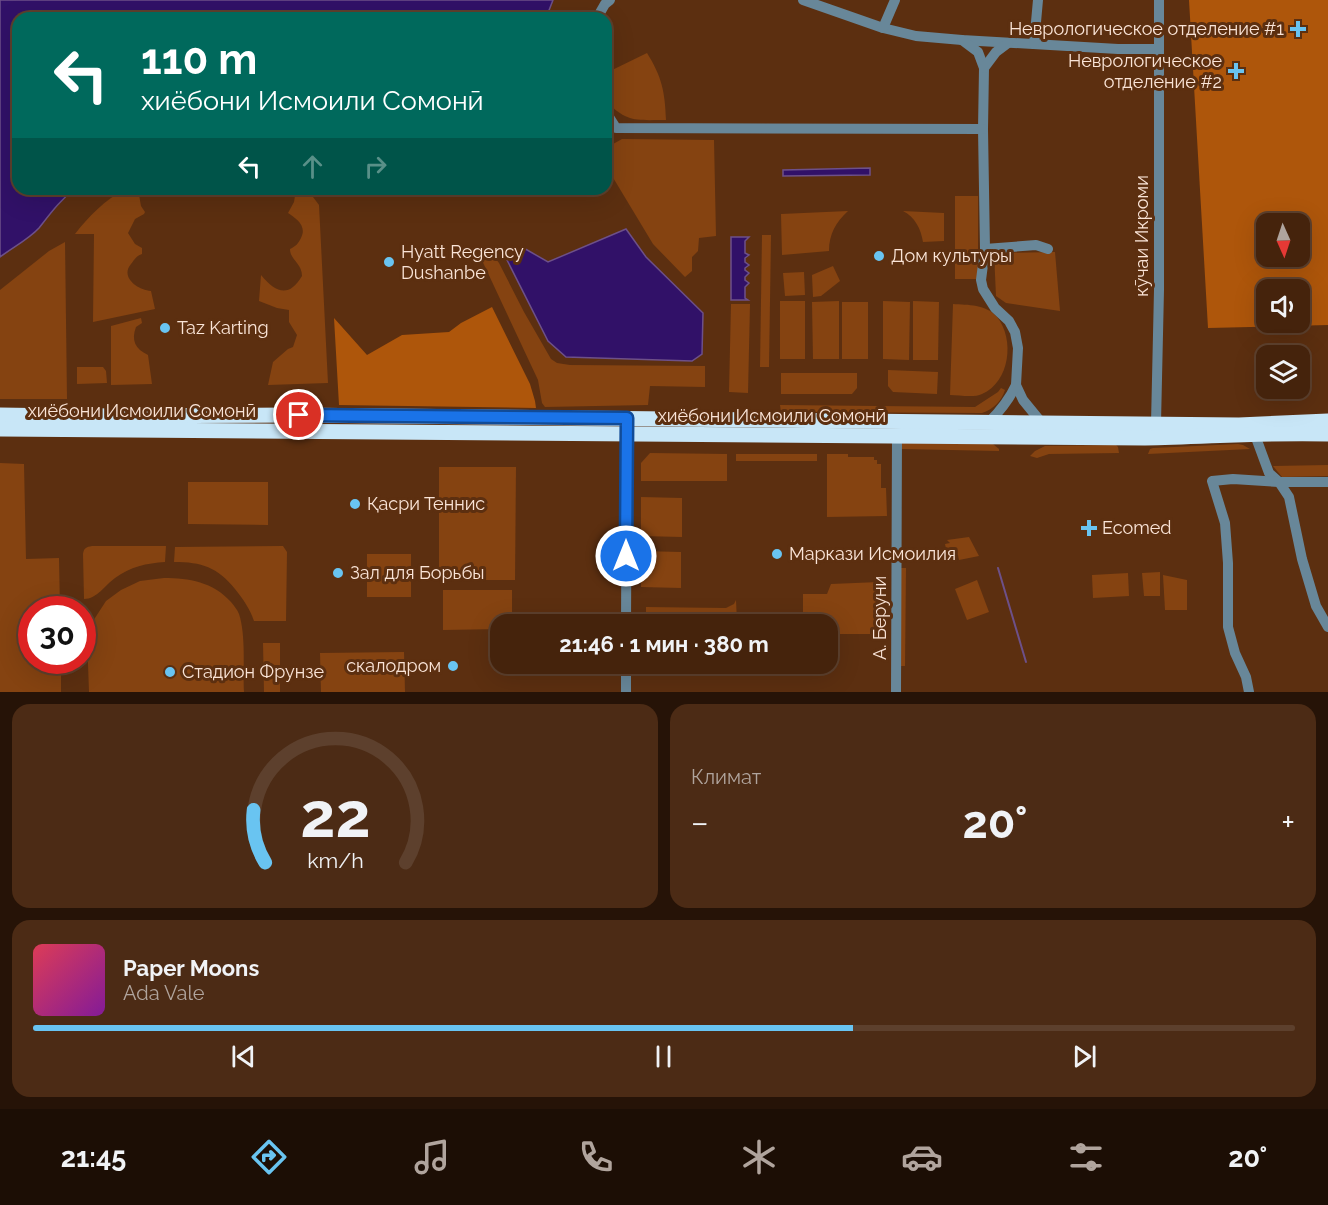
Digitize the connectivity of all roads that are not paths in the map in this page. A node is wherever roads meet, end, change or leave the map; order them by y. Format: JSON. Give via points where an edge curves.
{"nodes":[{"id":1,"x":610,"y":0,"type":"edge"},
{"id":2,"x":803,"y":0,"type":"edge"},
{"id":3,"x":895,"y":0,"type":"edge"},
{"id":4,"x":1038,"y":0,"type":"edge"},
{"id":5,"x":1159,"y":0,"type":"edge"},
{"id":6,"x":600,"y":12,"type":"edge"},
{"id":7,"x":882,"y":28,"type":"junction"},
{"id":8,"x":962,"y":40,"type":"junction"},
{"id":9,"x":1008,"y":43,"type":"junction"},
{"id":10,"x":1034,"y":44,"type":"junction"},
{"id":11,"x":1159,"y":49,"type":"junction"},
{"id":12,"x":984,"y":68,"type":"junction"},
{"id":13,"x":612,"y":122,"type":"edge"},
{"id":14,"x":983,"y":129,"type":"junction"},
{"id":15,"x":985,"y":249,"type":"junction"},
{"id":16,"x":1048,"y":249,"type":"dead end"},
{"id":17,"x":1016,"y":385,"type":"junction"},
{"id":18,"x":0,"y":415,"type":"edge"},
{"id":19,"x":1328,"y":420,"type":"edge"},
{"id":20,"x":989,"y":422,"type":"junction"},
{"id":21,"x":1041,"y":422,"type":"junction"},
{"id":22,"x":1156,"y":423,"type":"junction"},
{"id":23,"x":627,"y":426,"type":"junction"},
{"id":24,"x":0,"y":429,"type":"edge"},
{"id":25,"x":1274,"y":434,"type":"junction"},
{"id":26,"x":1255,"y":435,"type":"junction"},
{"id":27,"x":1328,"y":435,"type":"edge"},
{"id":28,"x":897,"y":436,"type":"junction"},
{"id":29,"x":1328,"y":443,"type":"edge"},
{"id":30,"x":1279,"y":482,"type":"junction"},
{"id":31,"x":1328,"y":482,"type":"edge"},
{"id":32,"x":1328,"y":605,"type":"edge"},
{"id":33,"x":1316,"y":606,"type":"junction"},
{"id":34,"x":626,"y":614,"type":"edge"},
{"id":35,"x":1328,"y":627,"type":"edge"},
{"id":36,"x":626,"y":674,"type":"edge"},
{"id":37,"x":626,"y":692,"type":"edge"},
{"id":38,"x":896,"y":692,"type":"edge"},
{"id":39,"x":1249,"y":692,"type":"edge"}],
"edges":[{"from":1,"to":6,"type":"street"},
{"from":2,"to":7,"type":"street"},
{"from":3,"to":7,"type":"street"},
{"from":4,"to":10,"type":"street"},
{"from":5,"to":11,"type":"street","name":"кӯчаи Икроми"},
{"from":7,"to":8,"type":"street"},
{"from":8,"to":9,"type":"street"},
{"from":8,"to":12,"type":"street","via":[[978,52]]},
{"from":9,"to":10,"type":"street"},
{"from":9,"to":12,"type":"street"},
{"from":10,"to":11,"type":"street"},
{"from":11,"to":22,"type":"street","name":"кӯчаи Икроми"},
{"from":12,"to":14,"type":"street"},
{"from":13,"to":14,"type":"street","via":[[616,128]]},
{"from":14,"to":15,"type":"street"},
{"from":15,"to":16,"type":"street","via":[[1036,245]]},
{"from":15,"to":17,"type":"street","via":[[983,290],[1015,332]]},
{"from":17,"to":20,"type":"street"},
{"from":17,"to":21,"type":"street"},
{"from":18,"to":23,"type":"highway","name":"хиёбони Исмоили Сомонӣ","via":[[299,415]]},
{"from":19,"to":22,"type":"highway","name":"хиёбони Исмоили Сомонӣ","via":[[1239,425]]},
{"from":20,"to":21,"type":"highway","name":"хиёбони Исмоили Сомонӣ"},
{"from":20,"to":23,"type":"highway","name":"хиёбони Исмоили Сомонӣ"},
{"from":21,"to":22,"type":"highway","name":"хиёбони Исмоили Сомонӣ"},
{"from":23,"to":24,"type":"highway","name":"хиёбони Исмоили Сомонӣ"},
{"from":23,"to":28,"type":"highway","name":"хиёбони Исмоили Сомонӣ"},
{"from":23,"to":34,"type":"street"},
{"from":25,"to":26,"type":"highway","name":"хиёбони Исмоили Сомонӣ"},
{"from":25,"to":27,"type":"highway","name":"хиёбони Исмоили Сомонӣ"},
{"from":25,"to":29,"type":"highway"},
{"from":26,"to":28,"type":"highway","name":"хиёбони Исмоили Сомонӣ"},
{"from":26,"to":30,"type":"street","via":[[1269,473]]},
{"from":28,"to":38,"type":"street","name":"А. Беруни"},
{"from":30,"to":31,"type":"street"},
{"from":30,"to":33,"type":"street","via":[[1288,497]]},
{"from":30,"to":39,"type":"street","via":[[1212,482],[1225,523],[1228,627]]},
{"from":32,"to":33,"type":"street"},
{"from":33,"to":35,"type":"street"},
{"from":36,"to":37,"type":"street"}]}
